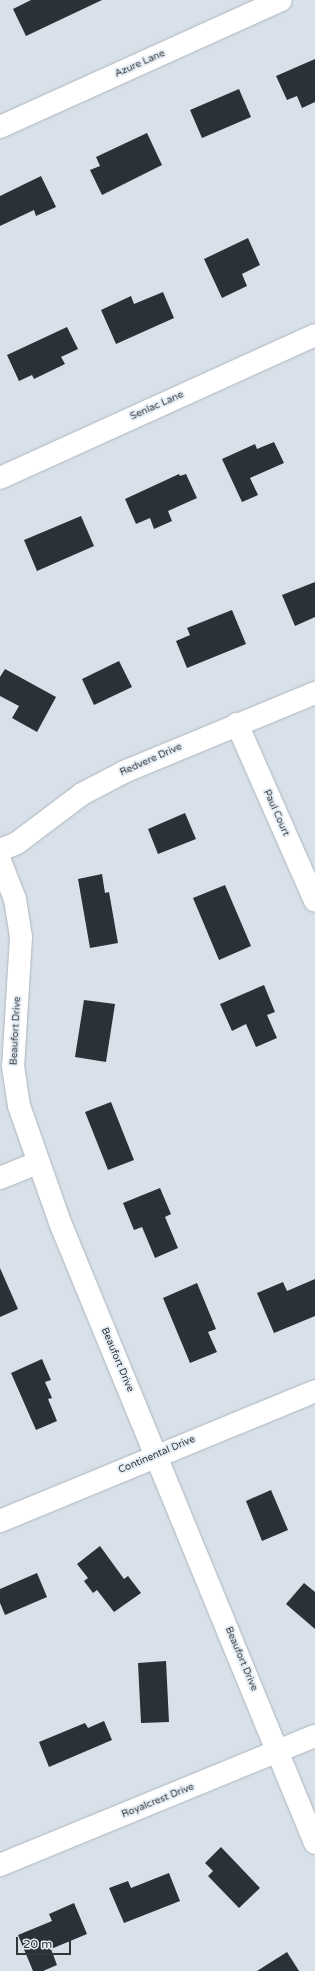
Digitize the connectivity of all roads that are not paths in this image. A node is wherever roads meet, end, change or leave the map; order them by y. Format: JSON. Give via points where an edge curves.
{"nodes":[{"id":1,"x":280,"y":0,"type":"edge"},
{"id":2,"x":0,"y":127,"type":"edge"},
{"id":3,"x":315,"y":335,"type":"edge"},
{"id":4,"x":0,"y":478,"type":"edge"},
{"id":5,"x":315,"y":693,"type":"edge"},
{"id":6,"x":237,"y":724,"type":"junction"},
{"id":7,"x":0,"y":850,"type":"edge"},
{"id":8,"x":0,"y":861,"type":"edge"},
{"id":9,"x":315,"y":901,"type":"edge"},
{"id":10,"x":37,"y":1163,"type":"junction"},
{"id":11,"x":0,"y":1178,"type":"edge"},
{"id":12,"x":315,"y":1391,"type":"edge"},
{"id":13,"x":157,"y":1455,"type":"junction"},
{"id":14,"x":0,"y":1521,"type":"edge"},
{"id":15,"x":315,"y":1736,"type":"edge"},
{"id":16,"x":279,"y":1751,"type":"junction"},
{"id":17,"x":315,"y":1842,"type":"edge"},
{"id":18,"x":0,"y":1865,"type":"edge"}],
"edges":[{"from":1,"to":2,"type":"street","name":"Azure Lane"},
{"from":3,"to":4,"type":"street","name":"Senlac Lane"},
{"from":5,"to":6,"type":"street","name":"Redvere Drive"},
{"from":6,"to":7,"type":"street","name":"Redvere Drive","via":[[124,772],[82,794],[17,843]]},
{"from":6,"to":9,"type":"street","name":"Paul Court"},
{"from":8,"to":10,"type":"street","name":"Beaufort Drive","via":[[14,899],[21,937],[13,1066],[18,1106]]},
{"from":10,"to":11,"type":"street"},
{"from":10,"to":13,"type":"street","name":"Beaufort Drive"},
{"from":12,"to":13,"type":"street","name":"Continental Drive"},
{"from":13,"to":14,"type":"street","name":"Continental Drive"},
{"from":13,"to":16,"type":"street","name":"Beaufort Drive"},
{"from":15,"to":16,"type":"street","name":"Royalcrest Drive"},
{"from":16,"to":17,"type":"street","name":"Beaufort Drive"},
{"from":16,"to":18,"type":"street","name":"Royalcrest Drive"}]}
